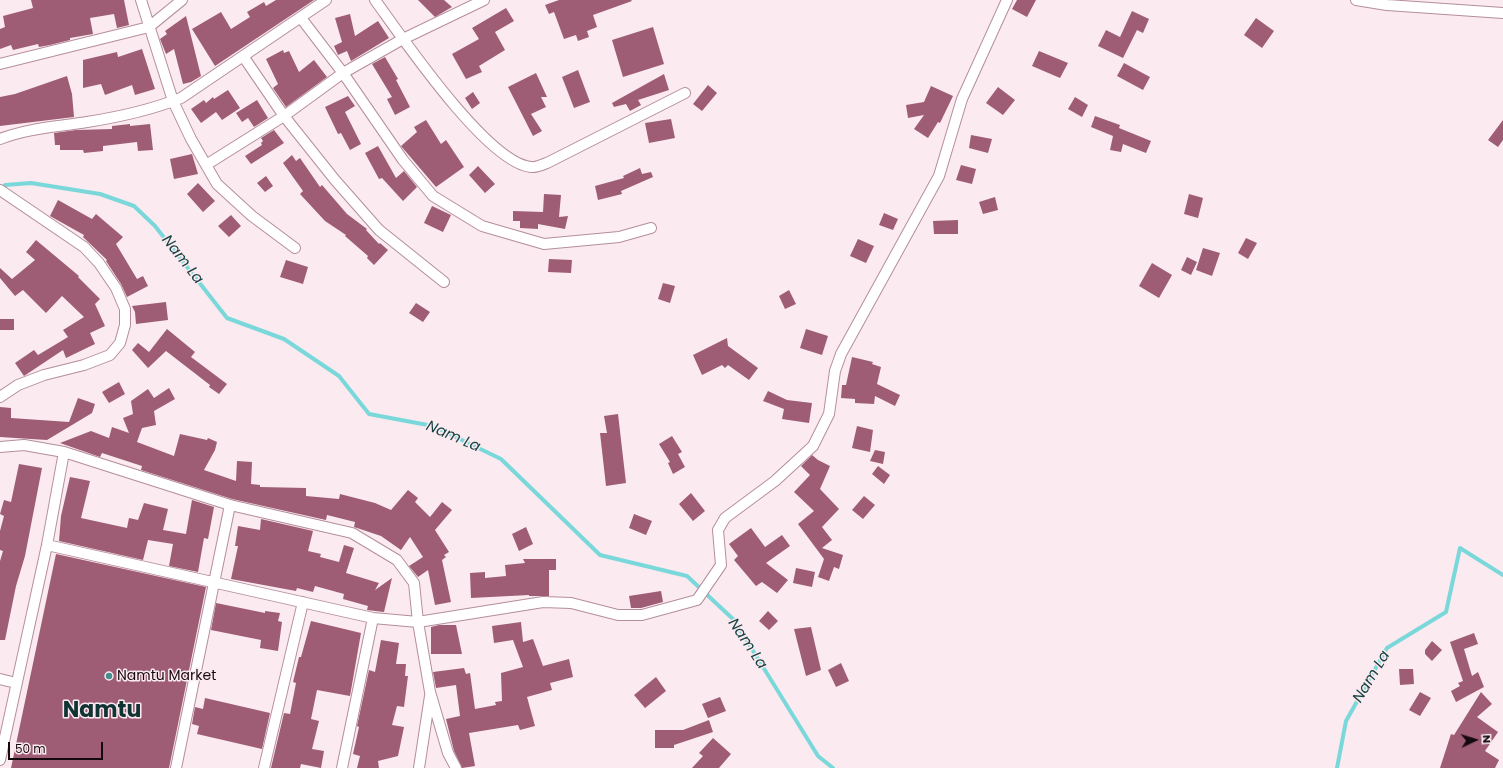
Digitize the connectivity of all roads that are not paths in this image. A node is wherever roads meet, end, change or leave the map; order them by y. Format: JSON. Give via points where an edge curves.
{"nodes":[{"id":1,"x":141,"y":0,"type":"edge"},
{"id":2,"x":182,"y":0,"type":"edge"},
{"id":3,"x":326,"y":0,"type":"edge"},
{"id":4,"x":375,"y":0,"type":"edge"},
{"id":5,"x":484,"y":0,"type":"edge"},
{"id":6,"x":1007,"y":0,"type":"edge"},
{"id":7,"x":1356,"y":0,"type":"edge"},
{"id":8,"x":1503,"y":14,"type":"edge"},
{"id":9,"x":301,"y":18,"type":"junction"},
{"id":10,"x":149,"y":27,"type":"junction"},
{"id":11,"x":403,"y":39,"type":"junction"},
{"id":12,"x":243,"y":56,"type":"junction"},
{"id":13,"x":0,"y":64,"type":"edge"},
{"id":14,"x":343,"y":73,"type":"junction"},
{"id":15,"x":685,"y":93,"type":"dead end"},
{"id":16,"x":173,"y":101,"type":"junction"},
{"id":17,"x":284,"y":116,"type":"junction"},
{"id":18,"x":0,"y":139,"type":"edge"},
{"id":19,"x":206,"y":165,"type":"junction"},
{"id":20,"x":0,"y":190,"type":"edge"},
{"id":21,"x":651,"y":228,"type":"dead end"},
{"id":22,"x":295,"y":248,"type":"dead end"},
{"id":23,"x":444,"y":282,"type":"dead end"},
{"id":24,"x":0,"y":397,"type":"edge"},
{"id":25,"x":0,"y":448,"type":"edge"},
{"id":26,"x":64,"y":452,"type":"junction"},
{"id":27,"x":230,"y":505,"type":"junction"},
{"id":28,"x":47,"y":545,"type":"junction"},
{"id":29,"x":214,"y":583,"type":"junction"},
{"id":30,"x":303,"y":602,"type":"junction"},
{"id":31,"x":373,"y":618,"type":"junction"},
{"id":32,"x":418,"y":622,"type":"junction"},
{"id":33,"x":0,"y":679,"type":"edge"},
{"id":34,"x":16,"y":683,"type":"junction"},
{"id":35,"x":430,"y":692,"type":"junction"},
{"id":36,"x":0,"y":760,"type":"edge"},
{"id":37,"x":176,"y":768,"type":"edge"},
{"id":38,"x":264,"y":768,"type":"edge"},
{"id":39,"x":342,"y":768,"type":"edge"},
{"id":40,"x":419,"y":768,"type":"edge"},
{"id":41,"x":456,"y":768,"type":"edge"}],
"edges":[{"from":1,"to":10,"type":"street"},
{"from":2,"to":10,"type":"street"},
{"from":3,"to":9,"type":"street"},
{"from":4,"to":11,"type":"street"},
{"from":5,"to":11,"type":"street"},
{"from":6,"to":32,"type":"street","via":[[962,99],[939,176],[841,354],[835,371],[829,414],[813,446],[775,481],[725,518],[718,530],[720,565],[697,600],[642,615],[618,615],[571,603],[543,602]]},
{"from":7,"to":8,"type":"street","via":[[1387,5]]},
{"from":9,"to":12,"type":"street"},
{"from":9,"to":14,"type":"street"},
{"from":10,"to":13,"type":"street"},
{"from":10,"to":16,"type":"street"},
{"from":11,"to":14,"type":"street"},
{"from":11,"to":15,"type":"street","via":[[447,98],[483,136],[513,161],[532,168]]},
{"from":12,"to":16,"type":"street"},
{"from":12,"to":17,"type":"street"},
{"from":14,"to":17,"type":"street"},
{"from":14,"to":21,"type":"street","via":[[403,160],[433,196],[482,226],[544,244],[619,237]]},
{"from":16,"to":18,"type":"street","via":[[159,107],[87,122],[31,129]]},
{"from":16,"to":19,"type":"street"},
{"from":17,"to":19,"type":"street"},
{"from":17,"to":23,"type":"street","via":[[379,230]]},
{"from":19,"to":22,"type":"street","via":[[217,184],[252,216]]},
{"from":20,"to":24,"type":"street","via":[[84,247],[116,288],[125,309],[125,326],[120,343],[110,355],[44,375],[18,385]]},
{"from":25,"to":26,"type":"street","via":[[24,445]]},
{"from":26,"to":27,"type":"street"},
{"from":26,"to":28,"type":"street"},
{"from":27,"to":29,"type":"street"},
{"from":27,"to":32,"type":"street","via":[[352,533],[397,560],[414,584]]},
{"from":28,"to":29,"type":"street"},
{"from":28,"to":34,"type":"street"},
{"from":29,"to":30,"type":"street"},
{"from":29,"to":37,"type":"street"},
{"from":30,"to":31,"type":"street"},
{"from":30,"to":38,"type":"street"},
{"from":31,"to":32,"type":"street"},
{"from":31,"to":39,"type":"street"},
{"from":32,"to":35,"type":"street"},
{"from":33,"to":34,"type":"street"},
{"from":34,"to":36,"type":"street"},
{"from":35,"to":40,"type":"street"},
{"from":35,"to":41,"type":"street","via":[[448,753]]}]}
